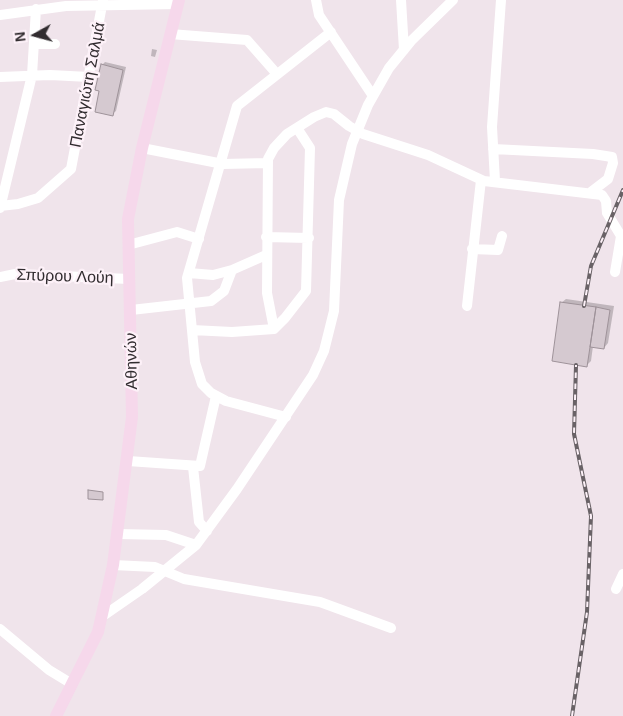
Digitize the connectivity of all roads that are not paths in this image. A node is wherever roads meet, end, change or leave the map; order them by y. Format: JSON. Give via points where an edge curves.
{"nodes":[{"id":1,"x":23,"y":0,"type":"edge"},
{"id":2,"x":316,"y":0,"type":"edge"},
{"id":3,"x":401,"y":0,"type":"edge"},
{"id":4,"x":453,"y":0,"type":"edge"},
{"id":5,"x":501,"y":0,"type":"edge"},
{"id":6,"x":103,"y":2,"type":"edge"},
{"id":7,"x":155,"y":2,"type":"edge"},
{"id":8,"x":178,"y":2,"type":"edge"},
{"id":9,"x":57,"y":3,"type":"edge"},
{"id":10,"x":36,"y":9,"type":"junction"},
{"id":11,"x":24,"y":11,"type":"junction"},
{"id":12,"x":0,"y":15,"type":"edge"},
{"id":13,"x":331,"y":32,"type":"junction"},
{"id":14,"x":170,"y":34,"type":"junction"},
{"id":15,"x":34,"y":44,"type":"junction"},
{"id":16,"x":55,"y":44,"type":"dead end"},
{"id":17,"x":404,"y":50,"type":"junction"},
{"id":18,"x":276,"y":73,"type":"junction"},
{"id":19,"x":0,"y":76,"type":"edge"},
{"id":20,"x":32,"y":76,"type":"junction"},
{"id":21,"x":89,"y":77,"type":"junction"},
{"id":22,"x":373,"y":96,"type":"junction"},
{"id":23,"x":297,"y":128,"type":"junction"},
{"id":24,"x":357,"y":131,"type":"junction"},
{"id":25,"x":142,"y":148,"type":"junction"},
{"id":26,"x":493,"y":150,"type":"junction"},
{"id":27,"x":267,"y":163,"type":"junction"},
{"id":28,"x":221,"y":164,"type":"junction"},
{"id":29,"x":480,"y":180,"type":"junction"},
{"id":30,"x":495,"y":181,"type":"junction"},
{"id":31,"x":591,"y":192,"type":"junction"},
{"id":32,"x":0,"y":207,"type":"edge"},
{"id":33,"x":502,"y":236,"type":"dead end"},
{"id":34,"x":266,"y":237,"type":"junction"},
{"id":35,"x":309,"y":238,"type":"junction"},
{"id":36,"x":198,"y":239,"type":"junction"},
{"id":37,"x":128,"y":245,"type":"junction"},
{"id":38,"x":472,"y":249,"type":"junction"},
{"id":39,"x":266,"y":255,"type":"junction"},
{"id":40,"x":232,"y":270,"type":"junction"},
{"id":41,"x":189,"y":272,"type":"junction"},
{"id":42,"x":615,"y":272,"type":"dead end"},
{"id":43,"x":0,"y":277,"type":"edge"},
{"id":44,"x":129,"y":279,"type":"junction"},
{"id":45,"x":189,"y":304,"type":"junction"},
{"id":46,"x":467,"y":306,"type":"dead end"},
{"id":47,"x":130,"y":310,"type":"junction"},
{"id":48,"x":274,"y":328,"type":"junction"},
{"id":49,"x":192,"y":330,"type":"junction"},
{"id":50,"x":216,"y":396,"type":"junction"},
{"id":51,"x":286,"y":417,"type":"junction"},
{"id":52,"x":128,"y":461,"type":"junction"},
{"id":53,"x":193,"y":467,"type":"junction"},
{"id":54,"x":207,"y":531,"type":"junction"},
{"id":55,"x":118,"y":534,"type":"junction"},
{"id":56,"x":196,"y":544,"type":"junction"},
{"id":57,"x":113,"y":565,"type":"junction"},
{"id":58,"x":165,"y":571,"type":"junction"},
{"id":59,"x":623,"y":574,"type":"edge"},
{"id":60,"x":616,"y":589,"type":"dead end"},
{"id":61,"x":103,"y":616,"type":"junction"},
{"id":62,"x":391,"y":628,"type":"dead end"},
{"id":63,"x":0,"y":629,"type":"edge"},
{"id":64,"x":72,"y":684,"type":"junction"},
{"id":65,"x":56,"y":716,"type":"edge"}],
"edges":[{"from":1,"to":11,"type":"street"},
{"from":2,"to":13,"type":"street","via":[[318,14]]},
{"from":3,"to":17,"type":"street"},
{"from":4,"to":17,"type":"street"},
{"from":5,"to":26,"type":"street","via":[[492,114]]},
{"from":6,"to":7,"type":"street"},
{"from":6,"to":9,"type":"street"},
{"from":6,"to":21,"type":"street","name":"Παναγιώτη Σαλμά"},
{"from":7,"to":8,"type":"street"},
{"from":8,"to":14,"type":"main road","name":"Αθηνών"},
{"from":9,"to":10,"type":"street"},
{"from":10,"to":11,"type":"street"},
{"from":10,"to":15,"type":"street"},
{"from":11,"to":12,"type":"street"},
{"from":13,"to":18,"type":"street"},
{"from":13,"to":22,"type":"street"},
{"from":14,"to":18,"type":"street","via":[[247,40]]},
{"from":14,"to":25,"type":"main road","name":"Αθηνών"},
{"from":15,"to":16,"type":"street"},
{"from":15,"to":20,"type":"street"},
{"from":17,"to":22,"type":"street"},
{"from":18,"to":28,"type":"street","via":[[237,106]]},
{"from":19,"to":20,"type":"street"},
{"from":20,"to":21,"type":"street"},
{"from":20,"to":32,"type":"street"},
{"from":21,"to":32,"type":"street","name":"Παναγιώτη Σαλμά","via":[[71,169],[38,198]]},
{"from":22,"to":24,"type":"street"},
{"from":23,"to":24,"type":"street","via":[[329,112]]},
{"from":23,"to":27,"type":"street","via":[[274,148]]},
{"from":23,"to":35,"type":"street","via":[[310,148]]},
{"from":24,"to":29,"type":"street","via":[[428,155]]},
{"from":24,"to":51,"type":"street","via":[[339,200],[335,303],[328,336],[313,376]]},
{"from":25,"to":28,"type":"street"},
{"from":25,"to":37,"type":"main road","name":"Αθηνών","via":[[128,213]]},
{"from":26,"to":30,"type":"street"},
{"from":26,"to":31,"type":"street","via":[[612,157],[608,179]]},
{"from":27,"to":28,"type":"street"},
{"from":27,"to":34,"type":"street"},
{"from":28,"to":36,"type":"street"},
{"from":29,"to":30,"type":"street"},
{"from":29,"to":38,"type":"street"},
{"from":30,"to":31,"type":"street"},
{"from":31,"to":42,"type":"street","via":[[604,197],[607,213],[620,236]]},
{"from":33,"to":38,"type":"street","via":[[498,250]]},
{"from":34,"to":35,"type":"street"},
{"from":34,"to":39,"type":"street"},
{"from":35,"to":48,"type":"street","via":[[308,289]]},
{"from":36,"to":37,"type":"street","via":[[177,232]]},
{"from":36,"to":41,"type":"street"},
{"from":37,"to":44,"type":"main road","name":"Αθηνών"},
{"from":38,"to":46,"type":"street"},
{"from":39,"to":40,"type":"street"},
{"from":39,"to":48,"type":"street","via":[[268,301]]},
{"from":40,"to":41,"type":"street","via":[[213,275]]},
{"from":40,"to":45,"type":"street","via":[[219,297],[207,303]]},
{"from":41,"to":45,"type":"street"},
{"from":43,"to":44,"type":"street","name":"Σπύρου Λούη","via":[[15,274]]},
{"from":44,"to":47,"type":"main road","name":"Αθηνών"},
{"from":45,"to":47,"type":"street"},
{"from":45,"to":49,"type":"street"},
{"from":47,"to":52,"type":"main road","name":"Αθηνών","via":[[132,417]]},
{"from":48,"to":49,"type":"street","via":[[232,332]]},
{"from":49,"to":50,"type":"street","via":[[197,372],[204,386]]},
{"from":50,"to":51,"type":"street"},
{"from":50,"to":53,"type":"street","via":[[201,464]]},
{"from":51,"to":54,"type":"street"},
{"from":52,"to":53,"type":"street"},
{"from":52,"to":55,"type":"main road","name":"Αθηνών"},
{"from":53,"to":54,"type":"street","via":[[199,522]]},
{"from":54,"to":56,"type":"street"},
{"from":55,"to":56,"type":"street","via":[[166,534]]},
{"from":55,"to":57,"type":"main road","name":"Αθηνών"},
{"from":56,"to":58,"type":"street"},
{"from":57,"to":58,"type":"street","via":[[151,566]]},
{"from":57,"to":61,"type":"main road","name":"Αθηνών"},
{"from":58,"to":61,"type":"street"},
{"from":58,"to":62,"type":"street","via":[[184,579],[320,602]]},
{"from":59,"to":60,"type":"street"},
{"from":61,"to":64,"type":"main road","name":"Αθηνών"},
{"from":63,"to":64,"type":"street","via":[[49,670]]},
{"from":64,"to":65,"type":"main road","name":"Αθηνών"}]}
